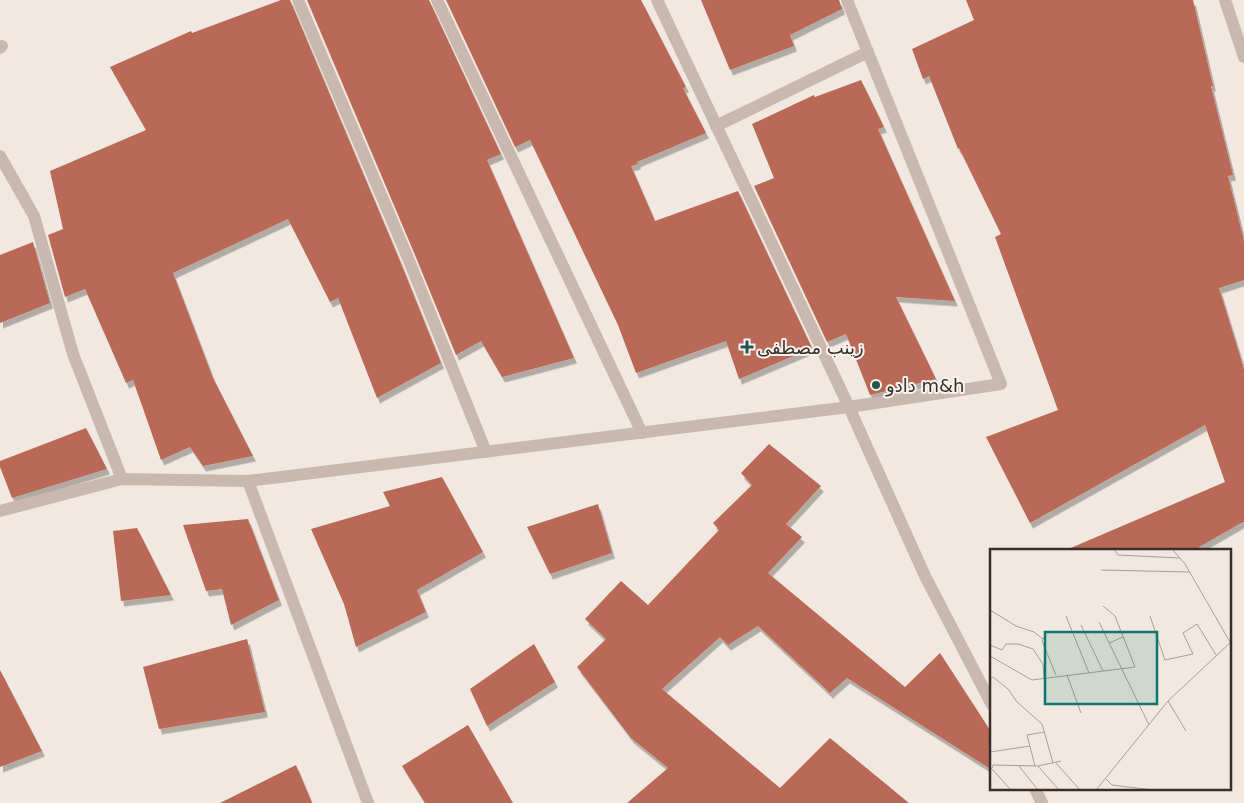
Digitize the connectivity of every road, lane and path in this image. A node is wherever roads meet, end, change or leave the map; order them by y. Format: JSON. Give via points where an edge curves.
{"nodes":[{"id":1,"x":298,"y":0,"type":"edge"},
{"id":2,"x":437,"y":0,"type":"edge"},
{"id":3,"x":657,"y":0,"type":"edge"},
{"id":4,"x":847,"y":0,"type":"edge"},
{"id":5,"x":1225,"y":0,"type":"edge"},
{"id":6,"x":868,"y":52,"type":"junction"},
{"id":7,"x":1244,"y":57,"type":"edge"},
{"id":8,"x":716,"y":126,"type":"junction"},
{"id":9,"x":0,"y":156,"type":"edge"},
{"id":10,"x":849,"y":407,"type":"junction"},
{"id":11,"x":642,"y":432,"type":"junction"},
{"id":12,"x":486,"y":452,"type":"junction"},
{"id":13,"x":122,"y":479,"type":"junction"},
{"id":14,"x":248,"y":480,"type":"junction"},
{"id":15,"x":0,"y":511,"type":"edge"},
{"id":16,"x":990,"y":701,"type":"edge"},
{"id":17,"x":1036,"y":790,"type":"edge"},
{"id":18,"x":368,"y":803,"type":"edge"},
{"id":19,"x":1042,"y":803,"type":"edge"}],
"edges":[{"from":1,"to":12,"type":"street"},
{"from":2,"to":11,"type":"street"},
{"from":3,"to":8,"type":"street"},
{"from":4,"to":6,"type":"street"},
{"from":5,"to":7,"type":"street"},
{"from":6,"to":8,"type":"street"},
{"from":6,"to":10,"type":"street","via":[[1001,384]]},
{"from":8,"to":10,"type":"street"},
{"from":9,"to":13,"type":"street","via":[[34,216],[73,354]]},
{"from":10,"to":11,"type":"street"},
{"from":10,"to":16,"type":"street","via":[[925,576]]},
{"from":11,"to":12,"type":"street"},
{"from":12,"to":14,"type":"street"},
{"from":13,"to":14,"type":"street"},
{"from":13,"to":15,"type":"street"},
{"from":14,"to":18,"type":"street"},
{"from":17,"to":19,"type":"street"}]}
